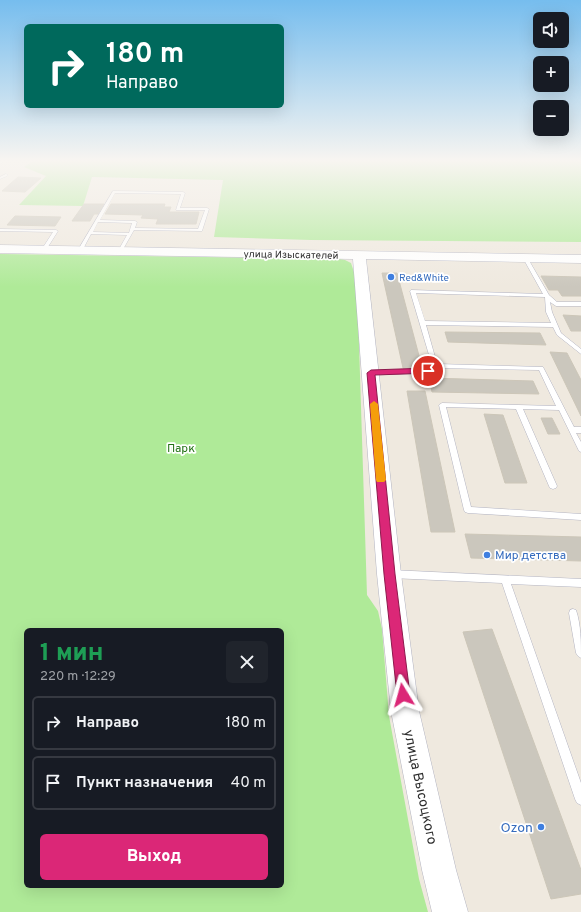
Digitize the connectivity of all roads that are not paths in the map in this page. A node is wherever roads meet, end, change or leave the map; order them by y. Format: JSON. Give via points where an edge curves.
{"nodes":[{"id":1,"x":108,"y":203,"type":"edge"},
{"id":2,"x":180,"y":203,"type":"edge"},
{"id":3,"x":98,"y":220,"type":"junction"},
{"id":4,"x":132,"y":229,"type":"junction"},
{"id":5,"x":0,"y":230,"type":"edge"},
{"id":6,"x":90,"y":233,"type":"junction"},
{"id":7,"x":130,"y":234,"type":"junction"},
{"id":8,"x":0,"y":249,"type":"edge"},
{"id":9,"x":44,"y":250,"type":"junction"},
{"id":10,"x":80,"y":250,"type":"junction"},
{"id":11,"x":120,"y":251,"type":"junction"},
{"id":12,"x":359,"y":255,"type":"junction"},
{"id":13,"x":525,"y":258,"type":"junction"},
{"id":14,"x":581,"y":259,"type":"edge"},
{"id":15,"x":547,"y":296,"type":"junction"},
{"id":16,"x":581,"y":304,"type":"edge"},
{"id":17,"x":422,"y":323,"type":"junction"},
{"id":18,"x":555,"y":325,"type":"junction"},
{"id":19,"x":581,"y":352,"type":"edge"},
{"id":20,"x":435,"y":366,"type":"junction"},
{"id":21,"x":371,"y":373,"type":"junction"},
{"id":22,"x":519,"y":408,"type":"junction"},
{"id":23,"x":561,"y":408,"type":"junction"},
{"id":24,"x":572,"y":430,"type":"junction"},
{"id":25,"x":581,"y":430,"type":"edge"},
{"id":26,"x":581,"y":449,"type":"edge"},
{"id":27,"x":553,"y":486,"type":"dead end"},
{"id":28,"x":581,"y":517,"type":"edge"},
{"id":29,"x":389,"y":574,"type":"junction"},
{"id":30,"x":505,"y":579,"type":"junction"},
{"id":31,"x":581,"y":583,"type":"edge"},
{"id":32,"x":573,"y":613,"type":"dead end"},
{"id":33,"x":581,"y":653,"type":"edge"},
{"id":34,"x":581,"y":799,"type":"edge"},
{"id":35,"x":450,"y":912,"type":"edge"}],
"edges":[{"from":1,"to":3,"type":"lane"},
{"from":2,"to":4,"type":"lane","via":[[177,209],[207,209],[200,230]]},
{"from":3,"to":4,"type":"lane","via":[[132,221],[136,224]]},
{"from":3,"to":6,"type":"lane"},
{"from":4,"to":7,"type":"lane"},
{"from":5,"to":9,"type":"lane","via":[[56,231]]},
{"from":6,"to":7,"type":"lane"},
{"from":6,"to":10,"type":"lane"},
{"from":7,"to":11,"type":"lane"},
{"from":8,"to":9,"type":"street","name":"улица Изыскателей"},
{"from":9,"to":10,"type":"street","name":"улица Изыскателей"},
{"from":10,"to":11,"type":"street","name":"улица Изыскателей"},
{"from":11,"to":12,"type":"street","name":"улица Изыскателей"},
{"from":12,"to":13,"type":"street","name":"улица Изыскателей"},
{"from":12,"to":21,"type":"street","name":"улица Высоцкого"},
{"from":13,"to":14,"type":"street","name":"улица Изыскателей"},
{"from":13,"to":15,"type":"lane"},
{"from":15,"to":16,"type":"lane","via":[[556,304]]},
{"from":15,"to":17,"type":"lane","via":[[413,291]]},
{"from":15,"to":18,"type":"lane","via":[[549,312]]},
{"from":17,"to":18,"type":"lane"},
{"from":17,"to":20,"type":"lane"},
{"from":18,"to":19,"type":"lane","via":[[559,334]]},
{"from":20,"to":21,"type":"lane","via":[[428,371]]},
{"from":20,"to":23,"type":"lane","via":[[541,368]]},
{"from":21,"to":29,"type":"street","name":"улица Высоцкого"},
{"from":22,"to":23,"type":"lane"},
{"from":22,"to":27,"type":"lane"},
{"from":22,"to":28,"type":"lane","via":[[442,405],[468,510]]},
{"from":23,"to":24,"type":"lane"},
{"from":24,"to":25,"type":"lane"},
{"from":24,"to":26,"type":"lane"},
{"from":29,"to":30,"type":"lane"},
{"from":29,"to":35,"type":"street","name":"улица Высоцкого","via":[[406,711]]},
{"from":30,"to":31,"type":"lane"},
{"from":30,"to":34,"type":"lane"},
{"from":32,"to":33,"type":"lane"}]}
